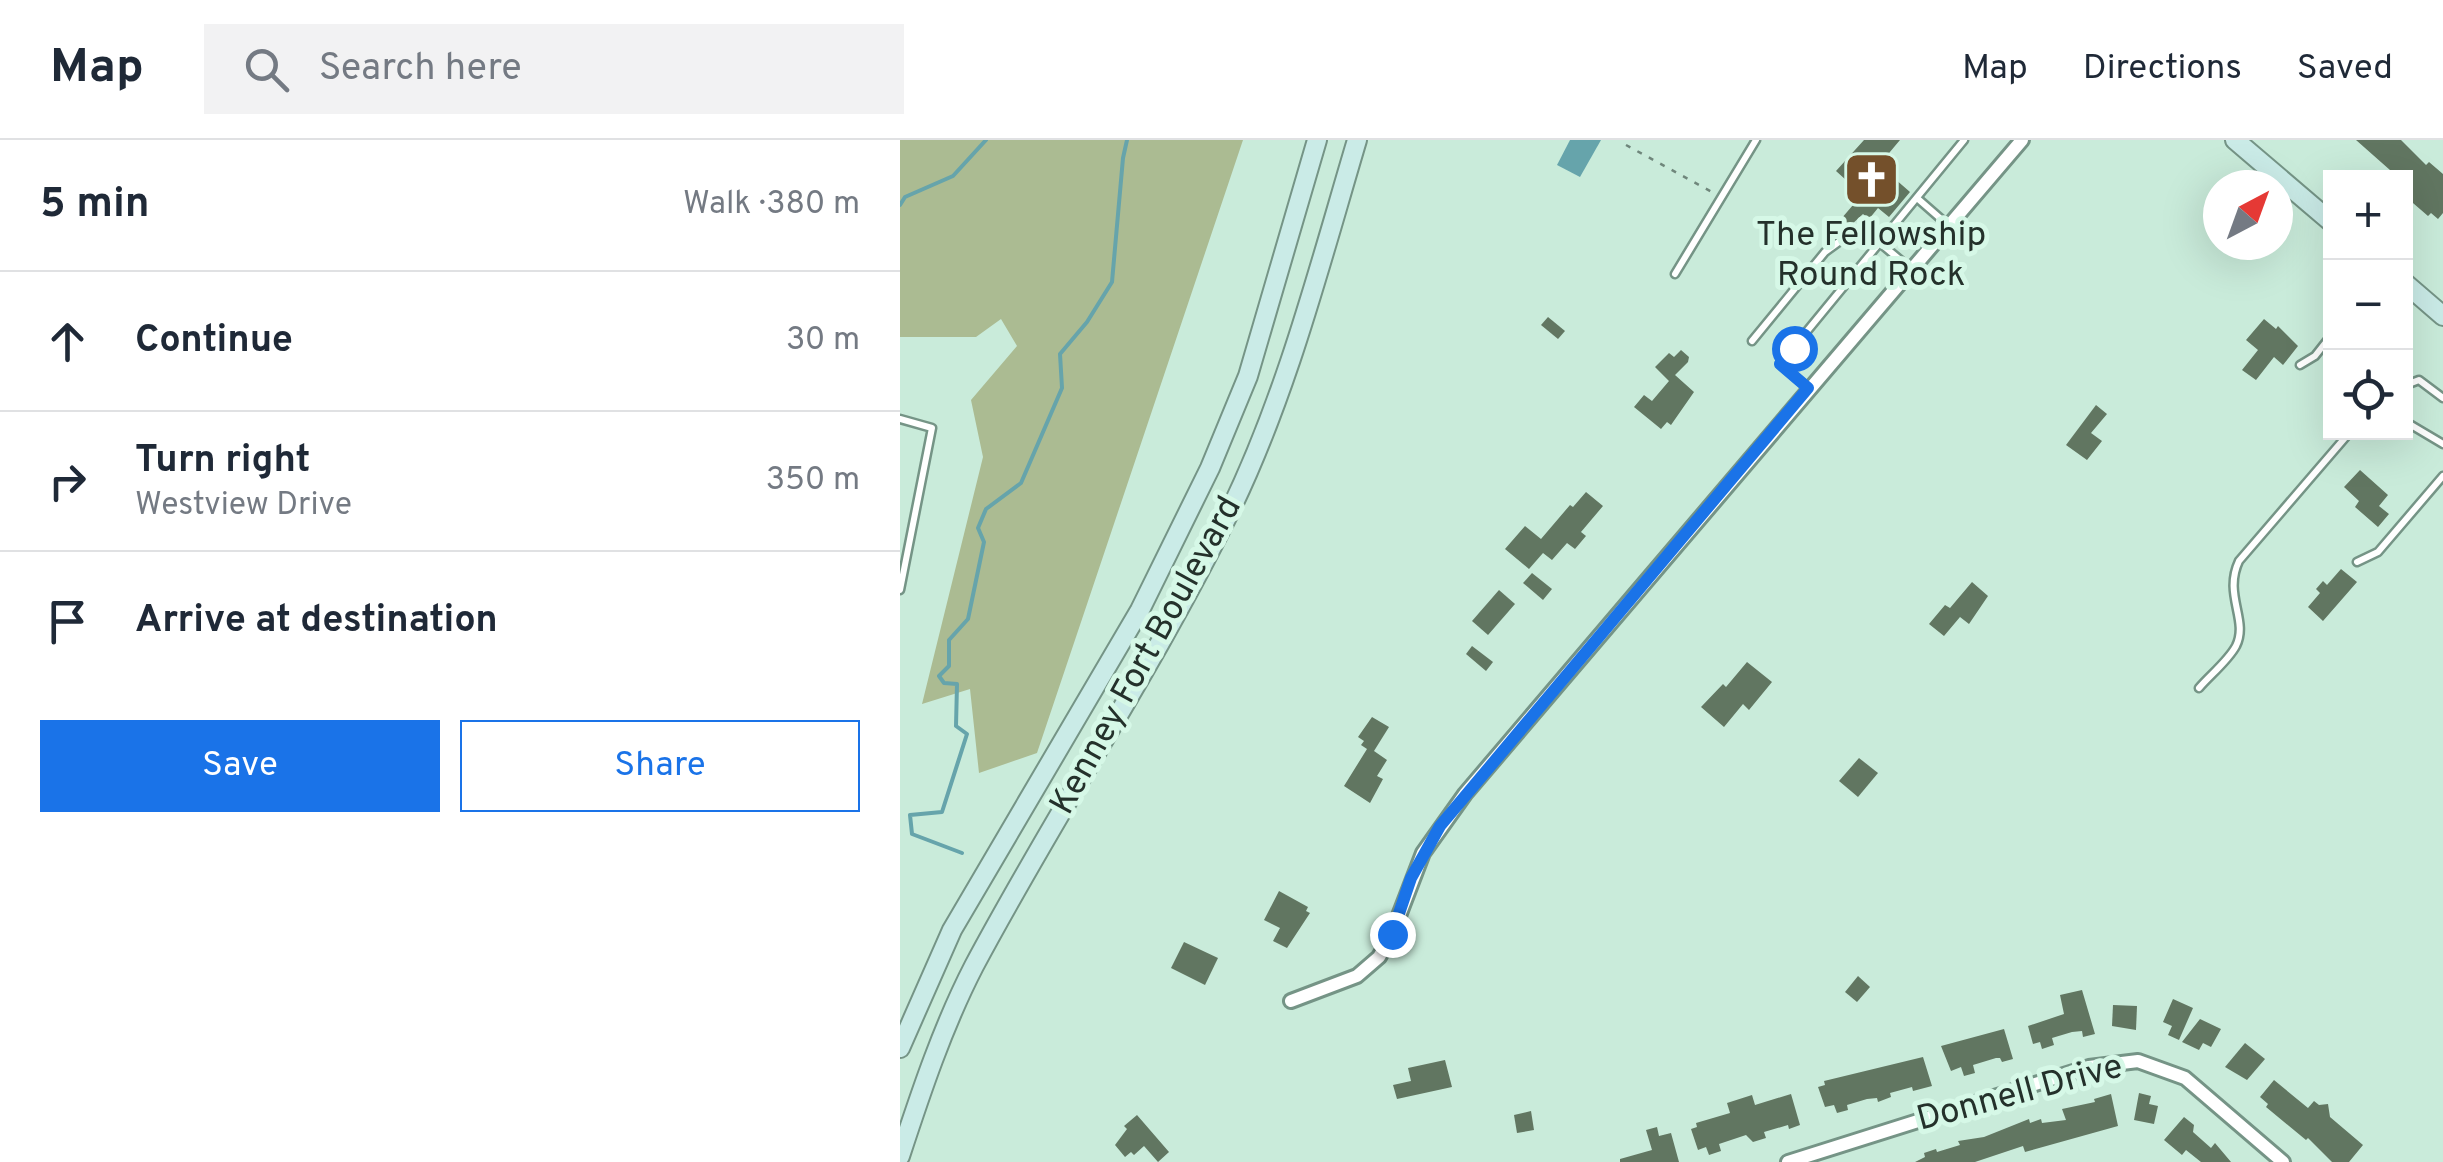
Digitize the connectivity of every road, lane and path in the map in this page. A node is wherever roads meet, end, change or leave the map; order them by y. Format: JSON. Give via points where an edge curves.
{"nodes":[{"id":1,"x":1318,"y":140,"type":"edge"},
{"id":2,"x":1357,"y":140,"type":"edge"},
{"id":3,"x":1756,"y":140,"type":"edge"},
{"id":4,"x":1964,"y":140,"type":"edge"},
{"id":5,"x":2022,"y":140,"type":"edge"},
{"id":6,"x":2235,"y":140,"type":"edge"},
{"id":7,"x":1626,"y":145,"type":"dead end"},
{"id":8,"x":1714,"y":193,"type":"dead end"},
{"id":9,"x":1916,"y":198,"type":"junction"},
{"id":10,"x":2323,"y":215,"type":"edge"},
{"id":11,"x":1949,"y":226,"type":"junction"},
{"id":12,"x":1880,"y":244,"type":"junction"},
{"id":13,"x":1912,"y":270,"type":"junction"},
{"id":14,"x":1675,"y":274,"type":"dead end"},
{"id":15,"x":2413,"y":290,"type":"edge"},
{"id":16,"x":2443,"y":316,"type":"edge"},
{"id":17,"x":1752,"y":340,"type":"dead end"},
{"id":18,"x":2323,"y":346,"type":"edge"},
{"id":19,"x":2300,"y":365,"type":"dead end"},
{"id":20,"x":1248,"y":376,"type":"junction"},
{"id":21,"x":2413,"y":383,"type":"edge"},
{"id":22,"x":1280,"y":388,"type":"junction"},
{"id":23,"x":1808,"y":388,"type":"junction"},
{"id":24,"x":2443,"y":398,"type":"edge"},
{"id":25,"x":900,"y":419,"type":"edge"},
{"id":26,"x":2413,"y":426,"type":"edge"},
{"id":27,"x":2343,"y":440,"type":"edge"},
{"id":28,"x":2443,"y":444,"type":"edge"},
{"id":29,"x":2443,"y":476,"type":"edge"},
{"id":30,"x":2357,"y":562,"type":"dead end"},
{"id":31,"x":900,"y":590,"type":"edge"},
{"id":32,"x":2198,"y":688,"type":"dead end"},
{"id":33,"x":1291,"y":1001,"type":"dead end"},
{"id":34,"x":900,"y":1048,"type":"edge"},
{"id":35,"x":900,"y":1156,"type":"edge"},
{"id":36,"x":1788,"y":1162,"type":"edge"},
{"id":37,"x":2283,"y":1162,"type":"edge"}],
"edges":[{"from":1,"to":20,"type":"main road","name":"Kenney Fort Boulevard"},
{"from":2,"to":22,"type":"main road","name":"Kenney Fort Boulevard"},
{"from":3,"to":14,"type":"lane"},
{"from":4,"to":9,"type":"lane"},
{"from":5,"to":11,"type":"street"},
{"from":6,"to":10,"type":"main road"},
{"from":7,"to":8,"type":"path"},
{"from":9,"to":11,"type":"lane"},
{"from":9,"to":12,"type":"lane"},
{"from":11,"to":13,"type":"street"},
{"from":12,"to":13,"type":"lane"},
{"from":12,"to":17,"type":"lane","via":[[1851,232],[1825,252]]},
{"from":12,"to":23,"type":"lane","via":[[1780,364]]},
{"from":13,"to":23,"type":"street"},
{"from":15,"to":16,"type":"main road"},
{"from":18,"to":19,"type":"lane"},
{"from":20,"to":22,"type":"main road"},
{"from":20,"to":34,"type":"main road","name":"Kenney Fort Boulevard","via":[[1140,610],[952,930]]},
{"from":21,"to":24,"type":"lane","via":[[2419,380]]},
{"from":22,"to":35,"type":"main road","name":"Kenney Fort Boulevard","via":[[1231,508],[1159,646],[973,968]]},
{"from":23,"to":33,"type":"street","via":[[1440,826],[1379,958],[1358,976]]},
{"from":25,"to":31,"type":"lane","via":[[932,428]]},
{"from":26,"to":28,"type":"lane"},
{"from":27,"to":32,"type":"lane","via":[[2239,561],[2232,576],[2241,627],[2236,646]]},
{"from":29,"to":30,"type":"lane","via":[[2378,552]]},
{"from":36,"to":37,"type":"street","name":"Donnell Drive","via":[[2089,1067],[2138,1062],[2185,1078]]}]}
